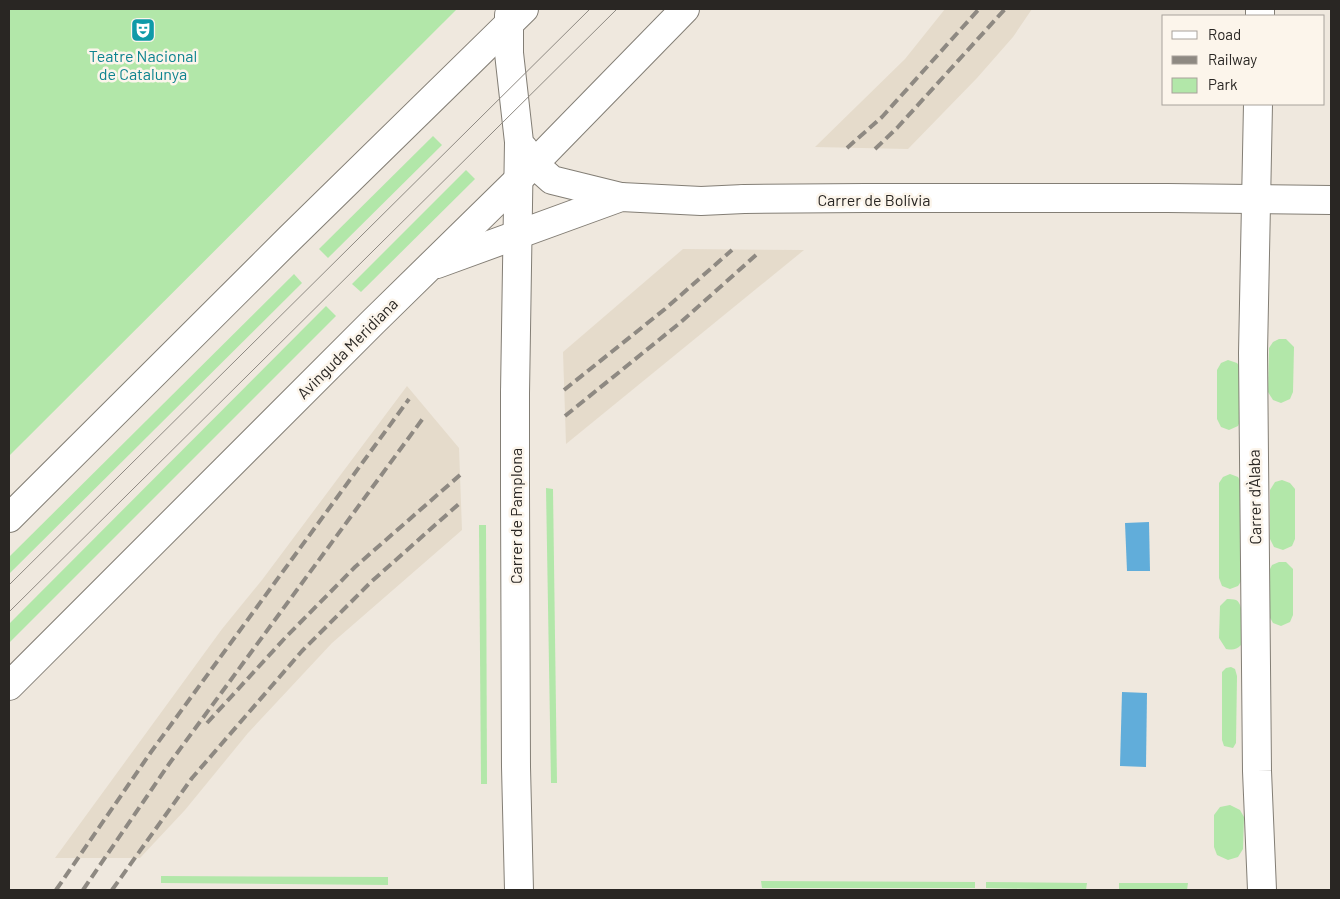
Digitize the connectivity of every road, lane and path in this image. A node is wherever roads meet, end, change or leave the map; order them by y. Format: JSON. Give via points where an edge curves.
{"nodes":[{"id":1,"x":685,"y":9,"type":"edge"},
{"id":2,"x":514,"y":14,"type":"edge"},
{"id":3,"x":1258,"y":105,"type":"edge"},
{"id":4,"x":524,"y":161,"type":"junction"},
{"id":5,"x":621,"y":197,"type":"junction"},
{"id":6,"x":1255,"y":200,"type":"junction"},
{"id":7,"x":1331,"y":200,"type":"edge"},
{"id":8,"x":518,"y":234,"type":"junction"},
{"id":9,"x":429,"y":267,"type":"junction"},
{"id":10,"x":9,"y":518,"type":"edge"},
{"id":11,"x":9,"y":686,"type":"edge"},
{"id":12,"x":519,"y":890,"type":"edge"},
{"id":13,"x":1262,"y":890,"type":"edge"}],
"edges":[{"from":1,"to":4,"type":"street","name":"Avinguda Meridiana"},
{"from":2,"to":4,"type":"street","name":"Carrer de Pamplona","via":[[509,53]]},
{"from":2,"to":10,"type":"street"},
{"from":3,"to":6,"type":"street","name":"Carrer d'Àlaba"},
{"from":4,"to":5,"type":"street","via":[[552,180]]},
{"from":4,"to":8,"type":"street","name":"Carrer de Pamplona"},
{"from":4,"to":9,"type":"street","name":"Avinguda Meridiana"},
{"from":5,"to":6,"type":"street","name":"Carrer de Bolívia","bridge":true,"via":[[701,202],[866,198]]},
{"from":5,"to":8,"type":"street","name":"Carrer de Bolívia"},
{"from":6,"to":7,"type":"street","name":"Carrer de Bolívia"},
{"from":6,"to":13,"type":"street","name":"Carrer d'Àlaba","via":[[1253,383],[1257,772]]},
{"from":8,"to":9,"type":"street","name":"Carrer de Bolívia"},
{"from":8,"to":12,"type":"street","name":"Carrer de Pamplona","bridge":true,"via":[[515,492]]},
{"from":9,"to":11,"type":"street","name":"Avinguda Meridiana"}]}
